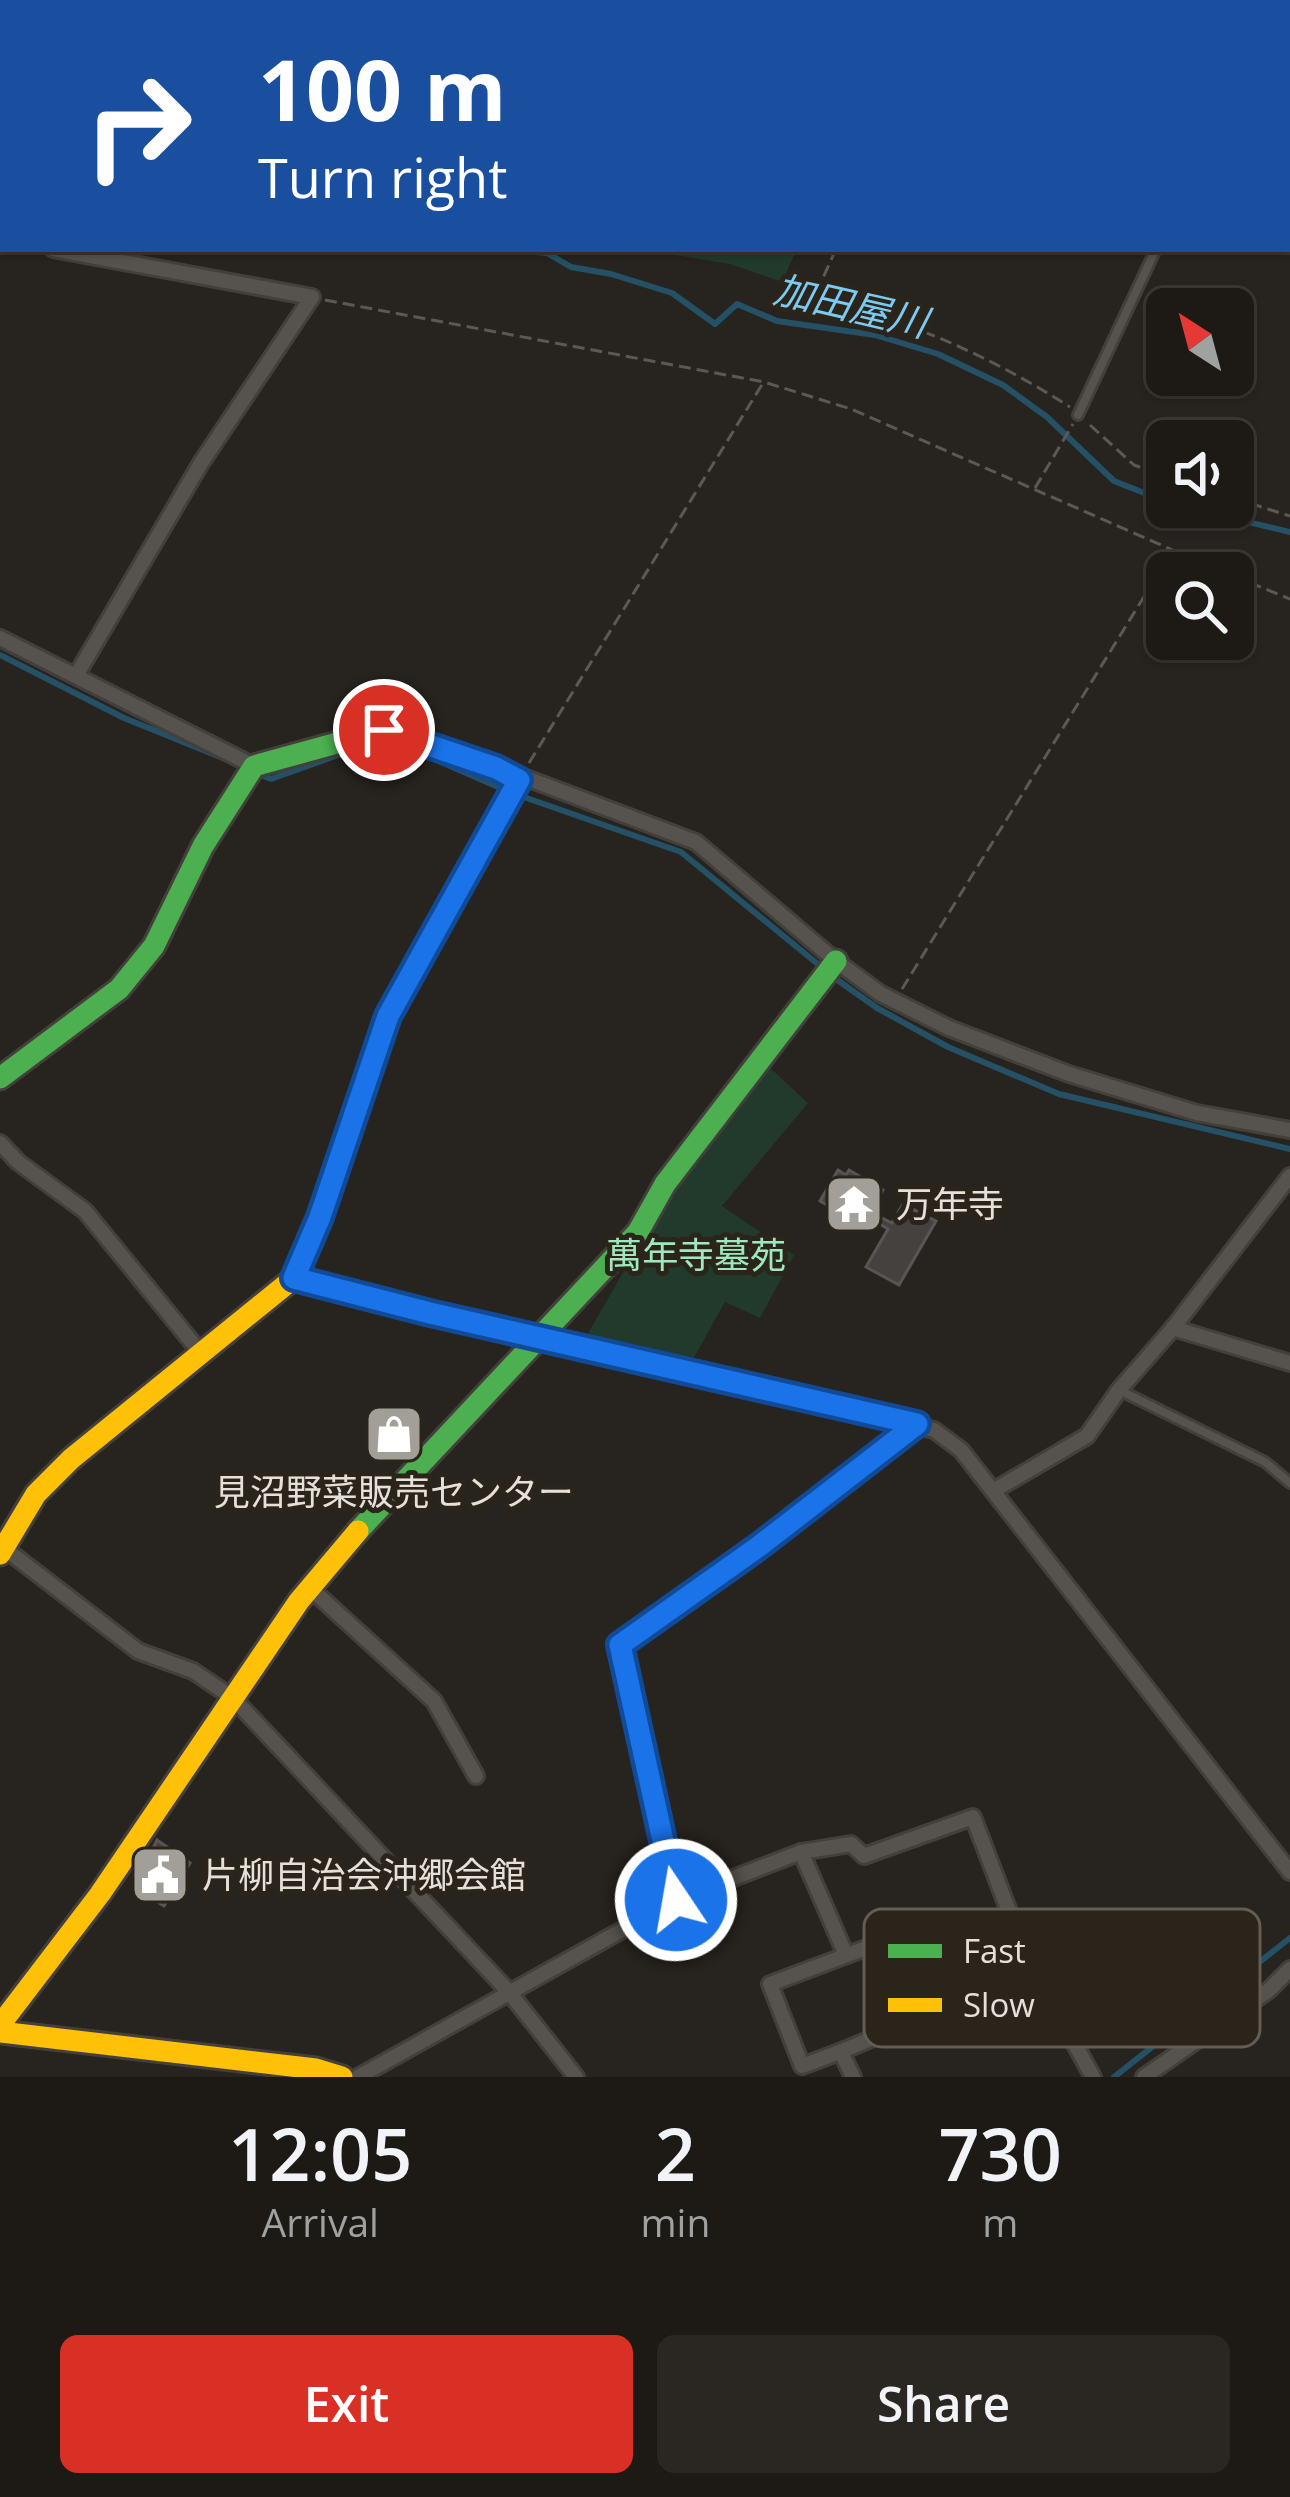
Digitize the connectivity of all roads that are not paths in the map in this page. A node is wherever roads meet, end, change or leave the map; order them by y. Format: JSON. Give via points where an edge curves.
{"nodes":[{"id":1,"x":69,"y":252,"type":"edge"},
{"id":2,"x":1155,"y":252,"type":"edge"},
{"id":3,"x":1076,"y":420,"type":"road end"},
{"id":4,"x":0,"y":638,"type":"edge"},
{"id":5,"x":77,"y":674,"type":"junction"},
{"id":6,"x":254,"y":766,"type":"junction"},
{"id":7,"x":521,"y":776,"type":"road end"},
{"id":8,"x":836,"y":961,"type":"junction"},
{"id":9,"x":0,"y":1078,"type":"edge"},
{"id":10,"x":1290,"y":1130,"type":"edge"},
{"id":11,"x":0,"y":1143,"type":"edge"},
{"id":12,"x":1290,"y":1176,"type":"edge"},
{"id":13,"x":294,"y":1278,"type":"junction"},
{"id":14,"x":1173,"y":1328,"type":"junction"},
{"id":15,"x":537,"y":1337,"type":"junction"},
{"id":16,"x":200,"y":1352,"type":"junction"},
{"id":17,"x":1290,"y":1363,"type":"edge"},
{"id":18,"x":1119,"y":1390,"type":"junction"},
{"id":19,"x":917,"y":1424,"type":"junction"},
{"id":20,"x":1290,"y":1483,"type":"edge"},
{"id":21,"x":993,"y":1491,"type":"junction"},
{"id":22,"x":2,"y":1551,"type":"edge"},
{"id":23,"x":310,"y":1588,"type":"junction"},
{"id":24,"x":233,"y":1698,"type":"junction"},
{"id":25,"x":476,"y":1776,"type":"dead end"},
{"id":26,"x":801,"y":1852,"type":"junction"},
{"id":27,"x":1290,"y":1872,"type":"edge"},
{"id":28,"x":676,"y":1900,"type":"junction"},
{"id":29,"x":1008,"y":1909,"type":"edge"},
{"id":30,"x":864,"y":1948,"type":"edge"},
{"id":31,"x":846,"y":1955,"type":"junction"},
{"id":32,"x":1290,"y":1969,"type":"edge"},
{"id":33,"x":509,"y":1992,"type":"junction"},
{"id":34,"x":1260,"y":1996,"type":"edge"},
{"id":35,"x":0,"y":2029,"type":"edge"},
{"id":36,"x":864,"y":2040,"type":"edge"},
{"id":37,"x":1076,"y":2047,"type":"edge"},
{"id":38,"x":1187,"y":2047,"type":"edge"},
{"id":39,"x":841,"y":2052,"type":"junction"},
{"id":40,"x":312,"y":2073,"type":"edge"},
{"id":41,"x":342,"y":2077,"type":"edge"},
{"id":42,"x":358,"y":2077,"type":"edge"},
{"id":43,"x":576,"y":2077,"type":"edge"},
{"id":44,"x":853,"y":2077,"type":"edge"},
{"id":45,"x":1093,"y":2077,"type":"edge"},
{"id":46,"x":1144,"y":2077,"type":"edge"}],
"edges":[{"from":1,"to":5,"type":"street","via":[[312,298],[201,463]]},
{"from":2,"to":3,"type":"lane"},
{"from":4,"to":5,"type":"street"},
{"from":5,"to":6,"type":"street"},
{"from":6,"to":9,"type":"street","via":[[154,946],[119,989]]},
{"from":6,"to":13,"type":"street","via":[[384,730],[519,780],[388,1016]]},
{"from":7,"to":8,"type":"street","via":[[696,842]]},
{"from":8,"to":10,"type":"street","via":[[949,1028],[1069,1074],[1197,1113]]},
{"from":8,"to":15,"type":"street","via":[[665,1184],[638,1232]]},
{"from":11,"to":16,"type":"street","via":[[85,1211]]},
{"from":12,"to":14,"type":"street"},
{"from":13,"to":15,"type":"street"},
{"from":13,"to":16,"type":"street"},
{"from":14,"to":17,"type":"street"},
{"from":14,"to":18,"type":"street"},
{"from":15,"to":19,"type":"street"},
{"from":15,"to":23,"type":"street"},
{"from":16,"to":22,"type":"street","via":[[70,1459],[36,1494]]},
{"from":18,"to":20,"type":"lane","via":[[1265,1462]]},
{"from":18,"to":21,"type":"street","via":[[1087,1436]]},
{"from":19,"to":21,"type":"street","via":[[961,1450]]},
{"from":19,"to":28,"type":"street","via":[[620,1645]]},
{"from":21,"to":27,"type":"street"},
{"from":22,"to":24,"type":"street","via":[[138,1651],[193,1670]]},
{"from":23,"to":24,"type":"street"},
{"from":23,"to":25,"type":"street","via":[[434,1701]]},
{"from":24,"to":33,"type":"street"},
{"from":24,"to":35,"type":"street"},
{"from":26,"to":28,"type":"street"},
{"from":26,"to":29,"type":"street","via":[[851,1844],[864,1856],[973,1817]]},
{"from":26,"to":31,"type":"street"},
{"from":28,"to":33,"type":"street"},
{"from":30,"to":31,"type":"street"},
{"from":31,"to":39,"type":"street","via":[[770,1984],[802,2066]]},
{"from":32,"to":34,"type":"street"},
{"from":33,"to":42,"type":"street"},
{"from":33,"to":43,"type":"street"},
{"from":35,"to":40,"type":"street"},
{"from":36,"to":39,"type":"street"},
{"from":37,"to":45,"type":"street"},
{"from":38,"to":46,"type":"street"},
{"from":39,"to":44,"type":"street"},
{"from":40,"to":41,"type":"street"}]}
